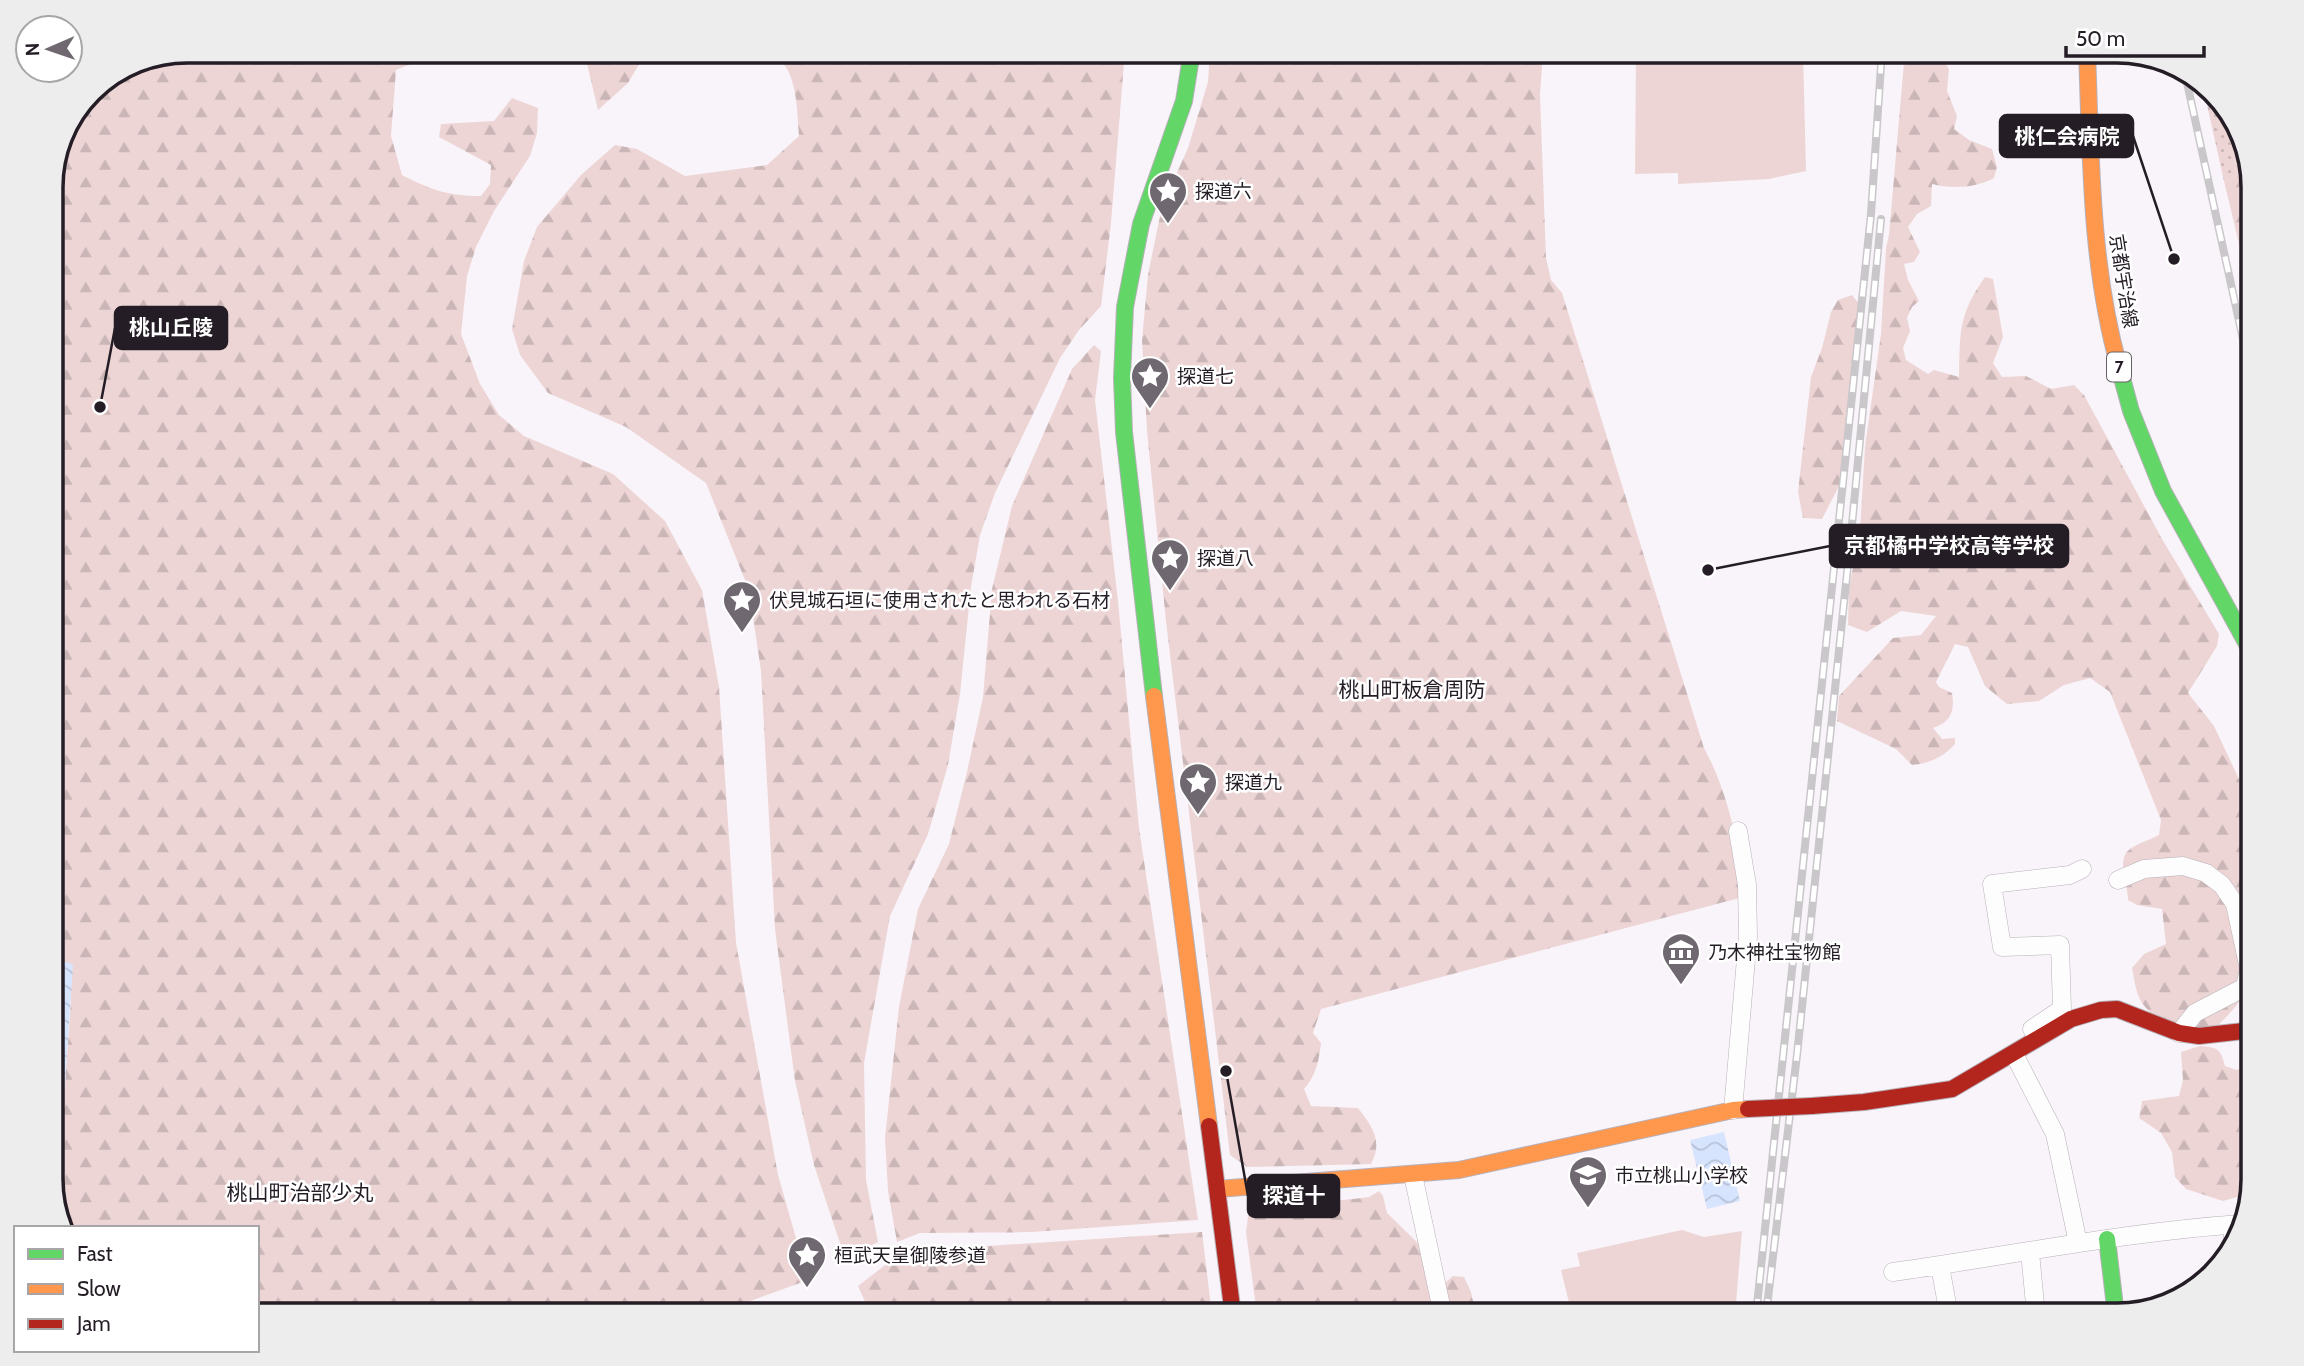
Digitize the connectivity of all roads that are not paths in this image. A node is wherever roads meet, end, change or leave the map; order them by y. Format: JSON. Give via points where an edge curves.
{"nodes":[{"id":1,"x":1190,"y":63,"type":"edge"},
{"id":2,"x":2087,"y":63,"type":"edge"},
{"id":3,"x":2241,"y":633,"type":"edge"},
{"id":4,"x":1738,"y":831,"type":"dead end"},
{"id":5,"x":2082,"y":869,"type":"dead end"},
{"id":6,"x":2118,"y":880,"type":"dead end"},
{"id":7,"x":2241,"y":932,"type":"edge"},
{"id":8,"x":2241,"y":989,"type":"edge"},
{"id":9,"x":2241,"y":1032,"type":"edge"},
{"id":10,"x":2179,"y":1033,"type":"junction"},
{"id":11,"x":2039,"y":1039,"type":"junction"},
{"id":12,"x":2014,"y":1054,"type":"junction"},
{"id":13,"x":1741,"y":1110,"type":"junction"},
{"id":14,"x":1413,"y":1175,"type":"junction"},
{"id":15,"x":1218,"y":1189,"type":"junction"},
{"id":16,"x":2233,"y":1224,"type":"edge"},
{"id":17,"x":2107,"y":1239,"type":"junction"},
{"id":18,"x":2078,"y":1242,"type":"junction"},
{"id":19,"x":2029,"y":1252,"type":"junction"},
{"id":20,"x":1940,"y":1266,"type":"junction"},
{"id":21,"x":1893,"y":1272,"type":"dead end"},
{"id":22,"x":1232,"y":1303,"type":"edge"},
{"id":23,"x":1440,"y":1303,"type":"edge"},
{"id":24,"x":1947,"y":1303,"type":"edge"},
{"id":25,"x":2035,"y":1303,"type":"edge"},
{"id":26,"x":2115,"y":1303,"type":"edge"}],
"edges":[{"from":1,"to":15,"type":"street","via":[[1184,101],[1135,249],[1125,307],[1122,377],[1124,432],[1161,755]]},
{"from":2,"to":3,"type":"street","name":"京都宇治線","number":"7","via":[[2094,227],[2109,333],[2163,491]]},
{"from":4,"to":13,"type":"street","via":[[1747,885],[1748,936]]},
{"from":5,"to":11,"type":"street","via":[[2070,875],[1992,884],[2002,947],[2060,945],[2062,1009],[2032,1029]]},
{"from":6,"to":7,"type":"street","via":[[2144,869],[2183,866],[2206,873],[2235,904]]},
{"from":8,"to":10,"type":"street","via":[[2195,1013]]},
{"from":9,"to":10,"type":"street","via":[[2199,1037]]},
{"from":10,"to":11,"type":"street","via":[[2117,1009],[2071,1019]]},
{"from":11,"to":12,"type":"street"},
{"from":12,"to":13,"type":"street","bridge":true,"via":[[1952,1089],[1864,1102]]},
{"from":12,"to":18,"type":"street","via":[[2055,1135]]},
{"from":13,"to":14,"type":"street","via":[[1459,1170]]},
{"from":14,"to":15,"type":"street"},
{"from":14,"to":23,"type":"street"},
{"from":15,"to":22,"type":"street"},
{"from":16,"to":17,"type":"street"},
{"from":17,"to":18,"type":"street"},
{"from":17,"to":26,"type":"street"},
{"from":18,"to":19,"type":"street"},
{"from":19,"to":20,"type":"street"},
{"from":19,"to":25,"type":"street"},
{"from":20,"to":21,"type":"street"},
{"from":20,"to":24,"type":"street"}]}
